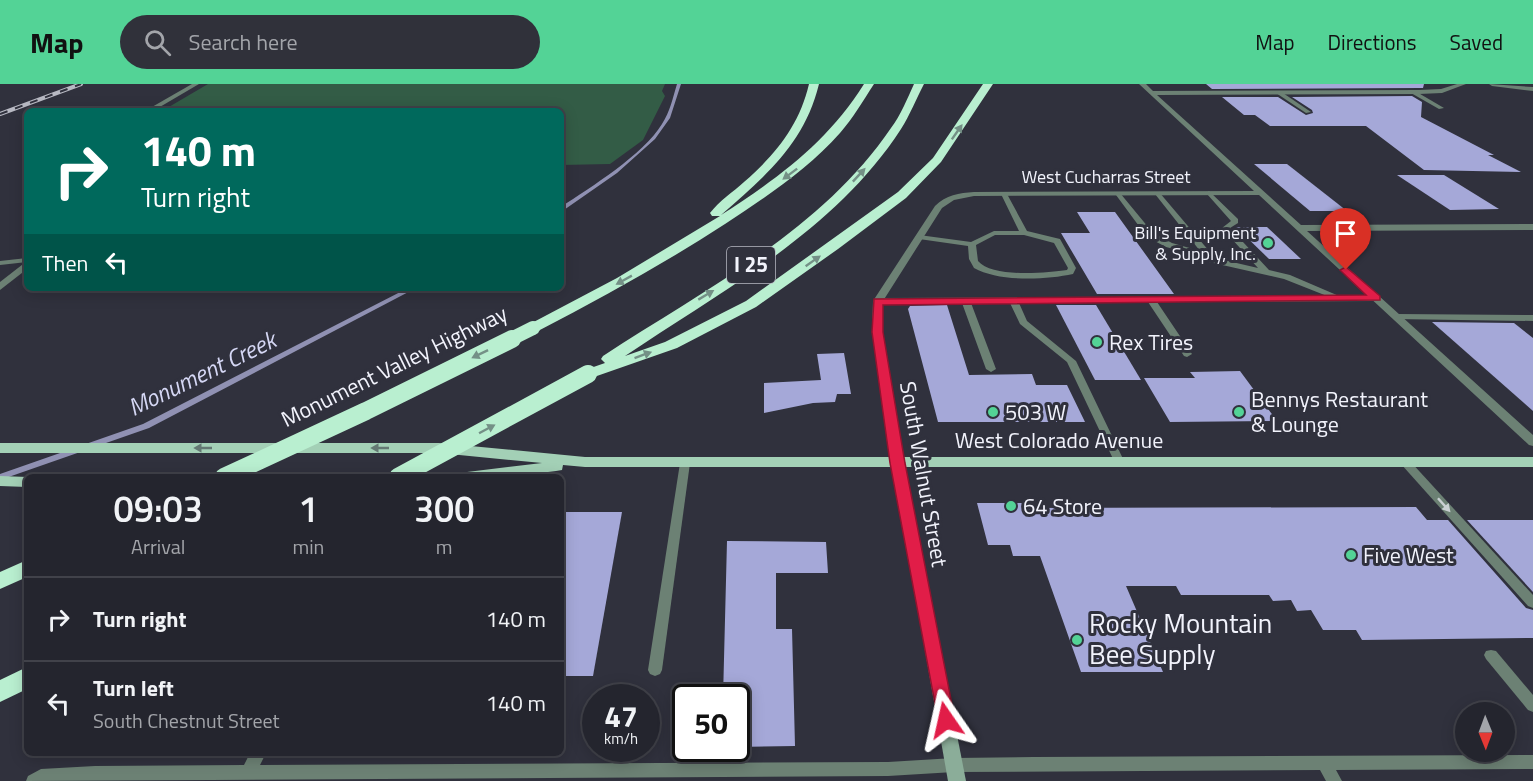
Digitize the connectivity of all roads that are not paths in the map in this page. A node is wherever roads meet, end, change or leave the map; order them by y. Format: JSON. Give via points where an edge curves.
{"nodes":[{"id":1,"x":196,"y":84,"type":"edge"},
{"id":2,"x":814,"y":84,"type":"edge"},
{"id":3,"x":869,"y":84,"type":"edge"},
{"id":4,"x":919,"y":84,"type":"edge"},
{"id":5,"x":988,"y":84,"type":"edge"},
{"id":6,"x":1142,"y":84,"type":"edge"},
{"id":7,"x":1463,"y":84,"type":"edge"},
{"id":8,"x":1492,"y":84,"type":"edge"},
{"id":9,"x":1533,"y":89,"type":"edge"},
{"id":10,"x":1278,"y":92,"type":"junction"},
{"id":11,"x":1413,"y":92,"type":"junction"},
{"id":12,"x":1151,"y":93,"type":"junction"},
{"id":13,"x":153,"y":108,"type":"edge"},
{"id":14,"x":1441,"y":108,"type":"dead end"},
{"id":15,"x":1308,"y":112,"type":"dead end"},
{"id":16,"x":1157,"y":193,"type":"junction"},
{"id":17,"x":1209,"y":193,"type":"junction"},
{"id":18,"x":1260,"y":193,"type":"junction"},
{"id":19,"x":1004,"y":194,"type":"junction"},
{"id":20,"x":1118,"y":194,"type":"junction"},
{"id":21,"x":1533,"y":227,"type":"edge"},
{"id":22,"x":1299,"y":228,"type":"junction"},
{"id":23,"x":1024,"y":233,"type":"junction"},
{"id":24,"x":920,"y":237,"type":"junction"},
{"id":25,"x":972,"y":244,"type":"junction"},
{"id":26,"x":674,"y":250,"type":"junction"},
{"id":27,"x":1208,"y":255,"type":"junction"},
{"id":28,"x":24,"y":262,"type":"edge"},
{"id":29,"x":0,"y":263,"type":"edge"},
{"id":30,"x":24,"y":265,"type":"edge"},
{"id":31,"x":1266,"y":272,"type":"junction"},
{"id":32,"x":0,"y":287,"type":"edge"},
{"id":33,"x":1340,"y":298,"type":"junction"},
{"id":34,"x":1376,"y":298,"type":"junction"},
{"id":35,"x":1151,"y":300,"type":"junction"},
{"id":36,"x":966,"y":301,"type":"junction"},
{"id":37,"x":1014,"y":301,"type":"junction"},
{"id":38,"x":878,"y":302,"type":"junction"},
{"id":39,"x":1397,"y":317,"type":"junction"},
{"id":40,"x":1533,"y":318,"type":"edge"},
{"id":41,"x":1187,"y":354,"type":"dead end"},
{"id":42,"x":991,"y":369,"type":"dead end"},
{"id":43,"x":588,"y":374,"type":"junction"},
{"id":44,"x":1533,"y":442,"type":"edge"},
{"id":45,"x":0,"y":448,"type":"edge"},
{"id":46,"x":585,"y":462,"type":"junction"},
{"id":47,"x":1405,"y":462,"type":"junction"},
{"id":48,"x":1533,"y":462,"type":"edge"},
{"id":49,"x":686,"y":463,"type":"junction"},
{"id":50,"x":898,"y":463,"type":"junction"},
{"id":51,"x":1120,"y":463,"type":"junction"},
{"id":52,"x":230,"y":474,"type":"edge"},
{"id":53,"x":404,"y":474,"type":"edge"},
{"id":54,"x":491,"y":474,"type":"edge"},
{"id":55,"x":0,"y":482,"type":"edge"},
{"id":56,"x":24,"y":482,"type":"edge"},
{"id":57,"x":24,"y":569,"type":"edge"},
{"id":58,"x":0,"y":581,"type":"edge"},
{"id":59,"x":1533,"y":603,"type":"edge"},
{"id":60,"x":1491,"y":655,"type":"dead end"},
{"id":61,"x":655,"y":670,"type":"dead end"},
{"id":62,"x":24,"y":679,"type":"edge"},
{"id":63,"x":2,"y":691,"type":"edge"},
{"id":64,"x":1533,"y":706,"type":"edge"},
{"id":65,"x":256,"y":756,"type":"edge"},
{"id":66,"x":1533,"y":762,"type":"edge"},
{"id":67,"x":1324,"y":763,"type":"junction"},
{"id":68,"x":248,"y":773,"type":"junction"},
{"id":69,"x":956,"y":773,"type":"edge"},
{"id":70,"x":34,"y":781,"type":"edge"},
{"id":71,"x":1334,"y":781,"type":"edge"}],
"edges":[{"from":1,"to":13,"type":"street"},
{"from":2,"to":26,"type":"highway","via":[[807,113],[777,160]]},
{"from":3,"to":26,"type":"highway","name":"Monument Valley Highway","number":"I 25","one_way":true,"via":[[847,118],[807,162]]},
{"from":43,"to":4,"type":"highway","number":"I 25","one_way":true,"via":[[729,282],[806,225],[877,155],[895,131]]},
{"from":43,"to":5,"type":"highway","one_way":true,"via":[[671,345],[750,304],[833,246],[902,195],[937,160]]},
{"from":6,"to":12,"type":"street"},
{"from":7,"to":11,"type":"street","via":[[1442,91]]},
{"from":8,"to":9,"type":"lane"},
{"from":10,"to":11,"type":"street"},
{"from":10,"to":12,"type":"street"},
{"from":10,"to":15,"type":"lane"},
{"from":11,"to":14,"type":"lane"},
{"from":12,"to":18,"type":"street"},
{"from":16,"to":17,"type":"street","name":"West Cucharras Street"},
{"from":16,"to":20,"type":"street","name":"West Cucharras Street"},
{"from":16,"to":27,"type":"lane"},
{"from":17,"to":18,"type":"street","name":"West Cucharras Street"},
{"from":17,"to":31,"type":"lane","via":[[1235,221],[1226,228]]},
{"from":18,"to":22,"type":"street"},
{"from":19,"to":20,"type":"street","name":"West Cucharras Street"},
{"from":19,"to":23,"type":"lane"},
{"from":19,"to":24,"type":"street","name":"West Cucharras Street","via":[[952,196],[939,206]]},
{"from":20,"to":27,"type":"lane","via":[[1150,235],[1169,245]]},
{"from":21,"to":22,"type":"street"},
{"from":22,"to":34,"type":"street"},
{"from":23,"to":25,"type":"lane","via":[[994,233]]},
{"from":23,"to":25,"type":"lane","via":[[1057,241],[1072,268],[1070,272],[987,271],[971,257]]},
{"from":24,"to":25,"type":"lane"},
{"from":24,"to":38,"type":"street"},
{"from":26,"to":52,"type":"highway","name":"Monument Valley Highway","number":"I 25","one_way":true,"bridge":true,"via":[[532,328]]},
{"from":27,"to":31,"type":"lane","via":[[1212,260]]},
{"from":28,"to":29,"type":"lane"},
{"from":30,"to":32,"type":"street"},
{"from":31,"to":33,"type":"lane"},
{"from":33,"to":34,"type":"lane"},
{"from":33,"to":35,"type":"lane"},
{"from":34,"to":39,"type":"street"},
{"from":35,"to":37,"type":"lane"},
{"from":35,"to":41,"type":"lane"},
{"from":36,"to":37,"type":"lane"},
{"from":36,"to":38,"type":"lane"},
{"from":36,"to":42,"type":"lane"},
{"from":37,"to":51,"type":"lane","via":[[1023,322],[1071,361]]},
{"from":38,"to":50,"type":"street","name":"South Walnut Street","via":[[877,332]]},
{"from":39,"to":40,"type":"lane"},
{"from":39,"to":44,"type":"street"},
{"from":53,"to":43,"type":"highway","number":"I 25","one_way":true,"bridge":true},
{"from":46,"to":45,"type":"main road","name":"West Colorado Avenue","one_way":true,"via":[[439,448]]},
{"from":46,"to":49,"type":"main road","name":"West Colorado Avenue"},
{"from":46,"to":54,"type":"main road","name":"West Colorado Avenue"},
{"from":47,"to":48,"type":"main road","name":"West Colorado Avenue"},
{"from":47,"to":51,"type":"main road","name":"West Colorado Avenue"},
{"from":47,"to":59,"type":"lane","one_way":true},
{"from":49,"to":50,"type":"main road","name":"West Colorado Avenue"},
{"from":49,"to":61,"type":"lane"},
{"from":50,"to":51,"type":"main road","name":"West Colorado Avenue"},
{"from":50,"to":69,"type":"main road","name":"South Walnut Street"},
{"from":55,"to":56,"type":"main road"},
{"from":57,"to":58,"type":"highway"},
{"from":60,"to":64,"type":"lane"},
{"from":62,"to":63,"type":"highway"},
{"from":65,"to":68,"type":"lane"},
{"from":66,"to":67,"type":"lane"},
{"from":67,"to":69,"type":"lane"},
{"from":67,"to":71,"type":"lane"},
{"from":68,"to":69,"type":"lane","via":[[888,769]]},
{"from":68,"to":70,"type":"lane","via":[[95,773],[41,776]]}]}
